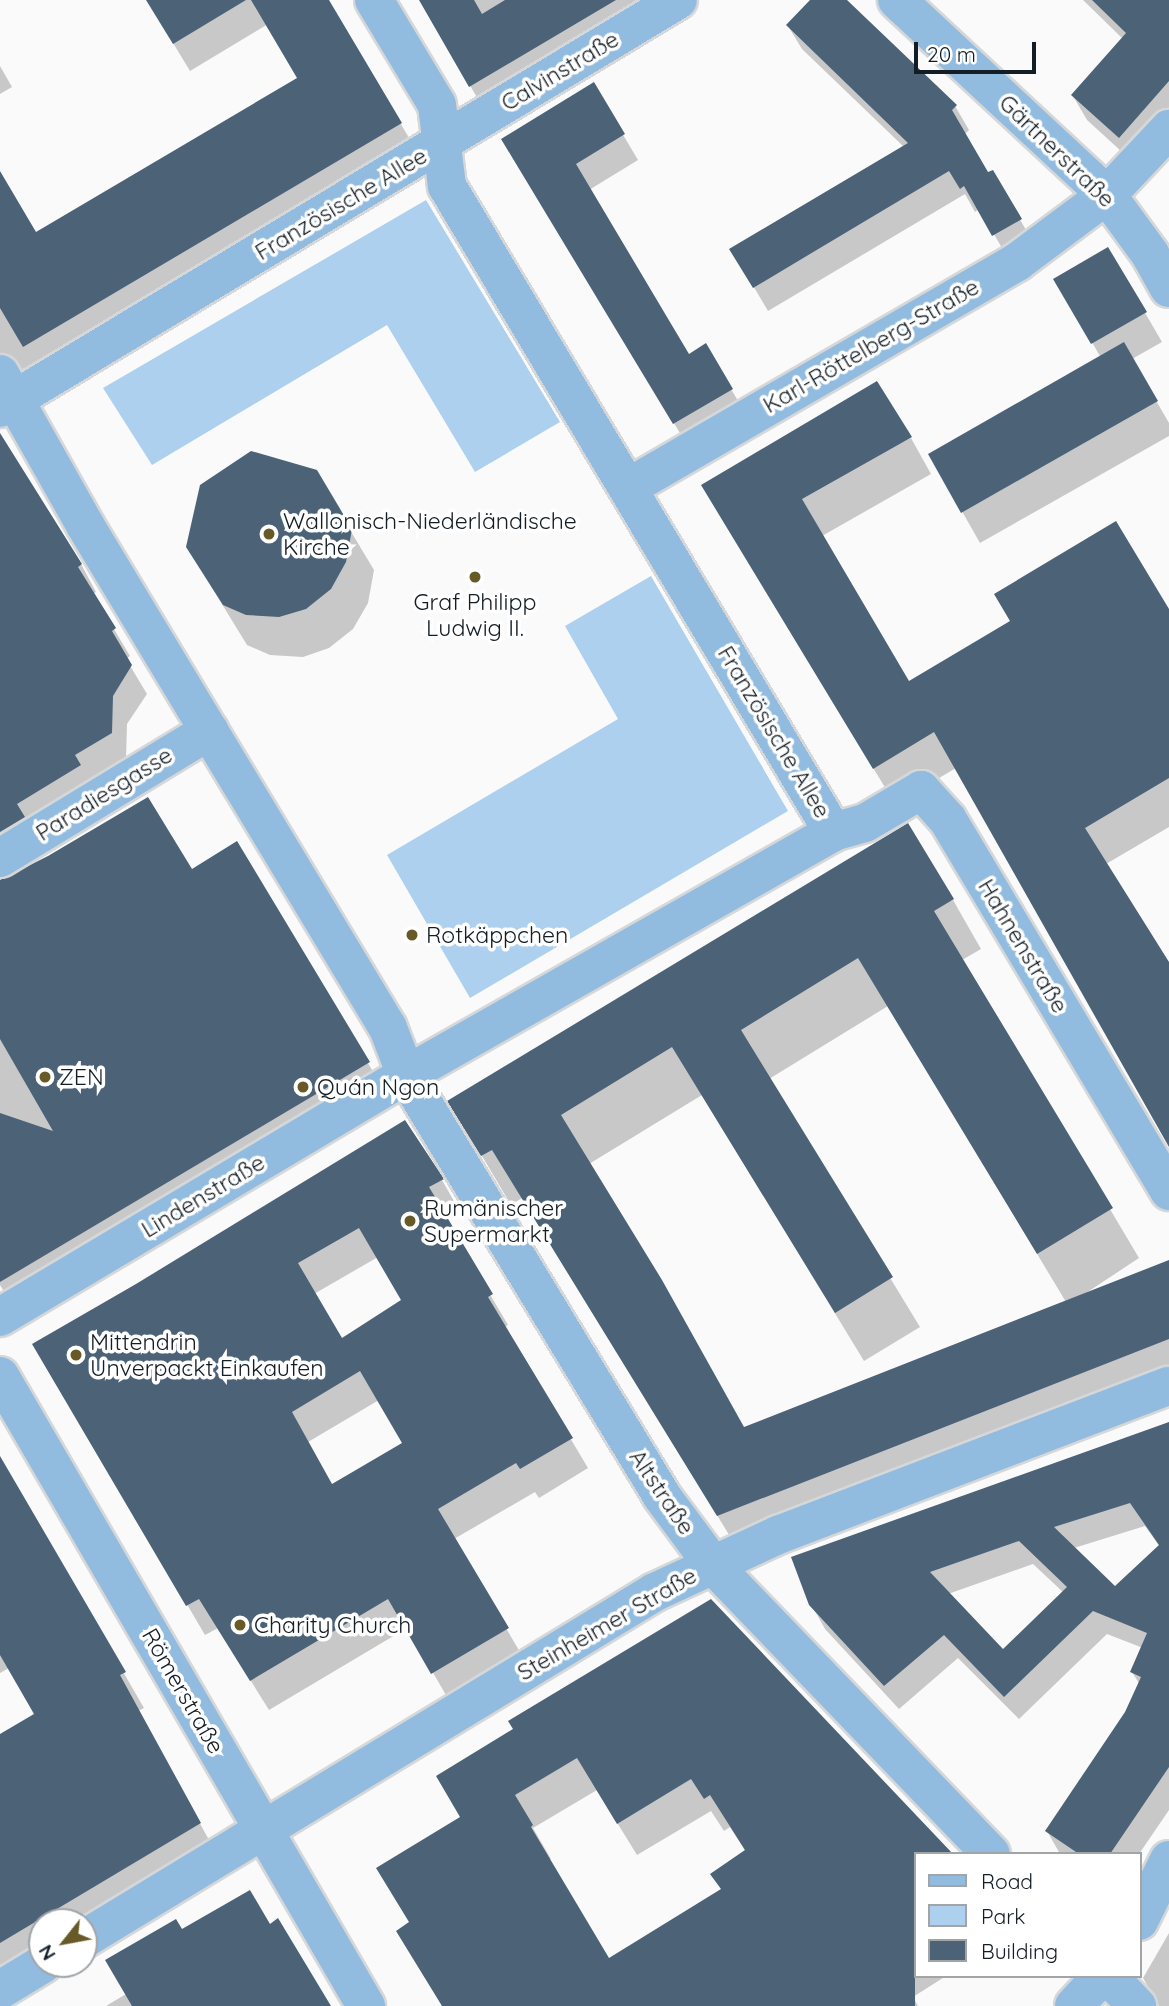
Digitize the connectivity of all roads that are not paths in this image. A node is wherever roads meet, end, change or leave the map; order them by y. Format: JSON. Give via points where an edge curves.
{"nodes":[{"id":1,"x":373,"y":0,"type":"edge"},
{"id":2,"x":678,"y":0,"type":"edge"},
{"id":3,"x":897,"y":0,"type":"edge"},
{"id":4,"x":1169,"y":129,"type":"edge"},
{"id":5,"x":443,"y":143,"type":"junction"},
{"id":6,"x":1107,"y":195,"type":"junction"},
{"id":7,"x":1169,"y":288,"type":"edge"},
{"id":8,"x":5,"y":394,"type":"edge"},
{"id":9,"x":629,"y":487,"type":"junction"},
{"id":10,"x":209,"y":731,"type":"junction"},
{"id":11,"x":833,"y":832,"type":"junction"},
{"id":12,"x":0,"y":858,"type":"edge"},
{"id":13,"x":406,"y":1075,"type":"junction"},
{"id":14,"x":1169,"y":1191,"type":"edge"},
{"id":15,"x":0,"y":1317,"type":"edge"},
{"id":16,"x":0,"y":1376,"type":"edge"},
{"id":17,"x":1169,"y":1385,"type":"edge"},
{"id":18,"x":712,"y":1564,"type":"junction"},
{"id":19,"x":263,"y":1829,"type":"junction"},
{"id":20,"x":988,"y":1852,"type":"edge"},
{"id":21,"x":1169,"y":1860,"type":"edge"},
{"id":22,"x":1141,"y":1917,"type":"edge"},
{"id":23,"x":98,"y":1930,"type":"edge"},
{"id":24,"x":28,"y":1973,"type":"edge"},
{"id":25,"x":1100,"y":1978,"type":"edge"},
{"id":26,"x":1110,"y":1978,"type":"edge"},
{"id":27,"x":0,"y":1990,"type":"edge"},
{"id":28,"x":366,"y":2006,"type":"edge"},
{"id":29,"x":1074,"y":2006,"type":"edge"},
{"id":30,"x":1137,"y":2006,"type":"edge"}],
"edges":[{"from":1,"to":5,"type":"street","via":[[437,105]]},
{"from":2,"to":5,"type":"street","name":"Calvinstraße"},
{"from":3,"to":6,"type":"street","name":"Gärtnerstraße"},
{"from":4,"to":6,"type":"street","name":"Karl-Röttelberg-Straße"},
{"from":5,"to":8,"type":"street","name":"Französische Allee"},
{"from":5,"to":9,"type":"street","name":"Französische Allee","via":[[447,186]]},
{"from":6,"to":7,"type":"street","name":"Gärtnerstraße"},
{"from":6,"to":9,"type":"street","name":"Karl-Röttelberg-Straße","via":[[1017,262]]},
{"from":8,"to":10,"type":"street","name":"Französische Allee"},
{"from":9,"to":11,"type":"street","name":"Französische Allee"},
{"from":10,"to":12,"type":"street","name":"Paradiesgasse"},
{"from":10,"to":13,"type":"street","name":"Französische Allee","via":[[388,1028]]},
{"from":11,"to":13,"type":"street","name":"Französische Allee"},
{"from":11,"to":14,"type":"street","name":"Hahnenstraße","via":[[865,823],[921,790],[948,820]]},
{"from":13,"to":15,"type":"street","name":"Lindenstraße"},
{"from":13,"to":18,"type":"street","name":"Altstraße","via":[[644,1469]]},
{"from":16,"to":19,"type":"street","name":"Römerstraße"},
{"from":17,"to":18,"type":"street","name":"Steinheimer Straße"},
{"from":18,"to":19,"type":"street","name":"Steinheimer Straße","via":[[655,1592]]},
{"from":18,"to":20,"type":"street","name":"Altstraße"},
{"from":19,"to":23,"type":"street","name":"Steinheimer Straße"},
{"from":19,"to":28,"type":"street","name":"Römerstraße"},
{"from":21,"to":22,"type":"street"},
{"from":24,"to":27,"type":"street"},
{"from":25,"to":29,"type":"street"},
{"from":26,"to":30,"type":"street"}]}
